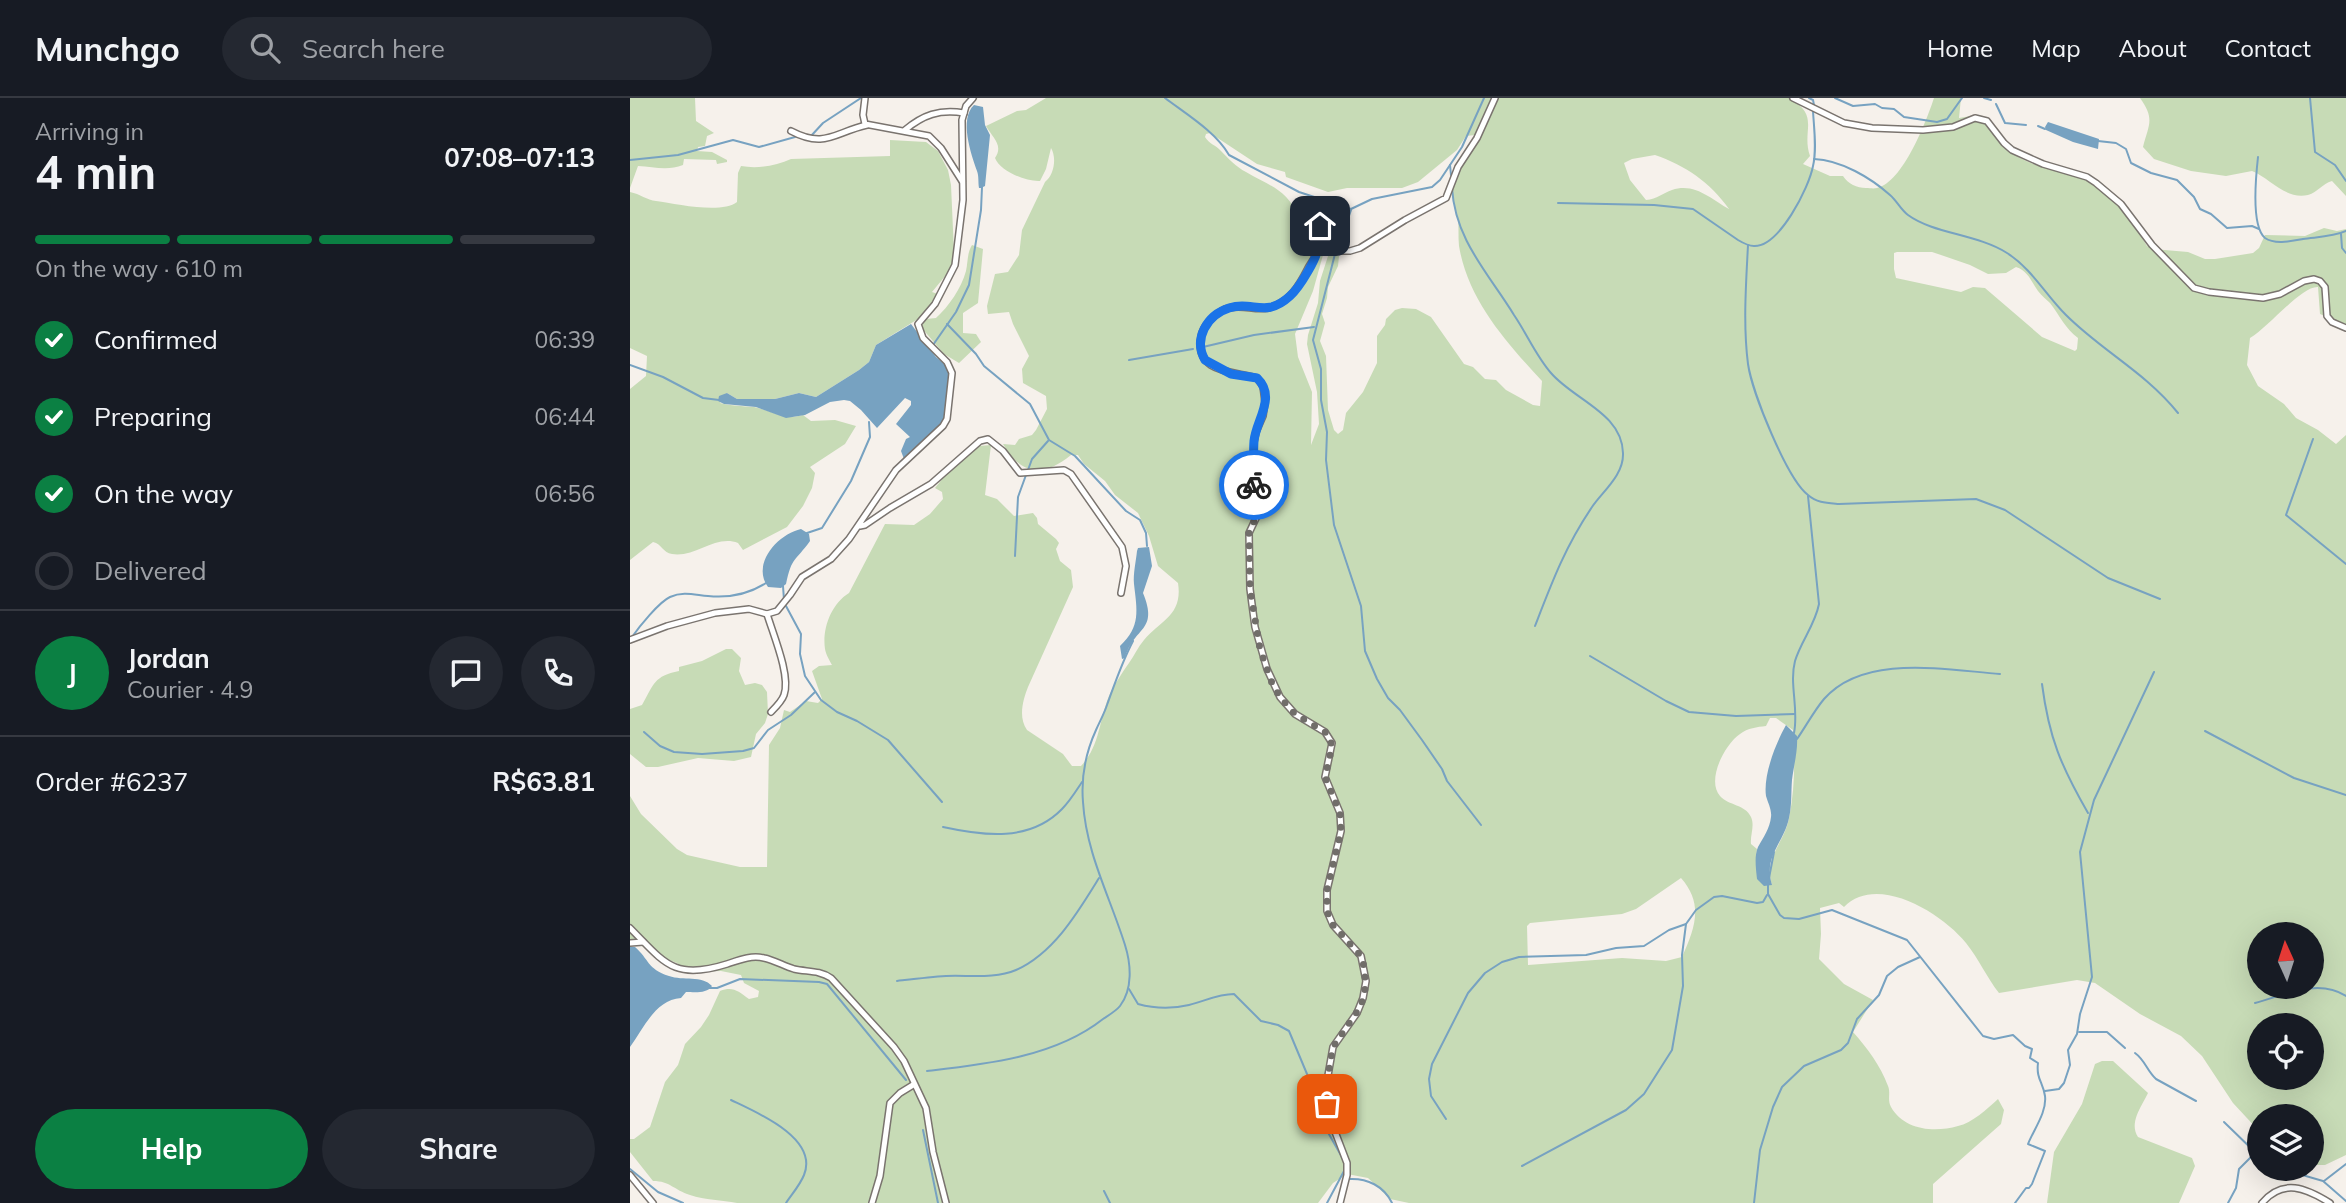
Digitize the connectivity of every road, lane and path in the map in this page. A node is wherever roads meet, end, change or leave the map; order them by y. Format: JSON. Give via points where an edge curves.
{"nodes":[{"id":1,"x":865,"y":98,"type":"edge"},
{"id":2,"x":973,"y":98,"type":"edge"},
{"id":3,"x":1495,"y":98,"type":"edge"},
{"id":4,"x":1793,"y":98,"type":"edge"},
{"id":5,"x":964,"y":113,"type":"junction"},
{"id":6,"x":867,"y":125,"type":"junction"},
{"id":7,"x":905,"y":130,"type":"junction"},
{"id":8,"x":791,"y":131,"type":"dead end"},
{"id":9,"x":964,"y":184,"type":"junction"},
{"id":10,"x":2346,"y":328,"type":"edge"},
{"id":11,"x":860,"y":526,"type":"junction"},
{"id":12,"x":1121,"y":593,"type":"dead end"},
{"id":13,"x":767,"y":614,"type":"junction"},
{"id":14,"x":630,"y":640,"type":"edge"},
{"id":15,"x":771,"y":712,"type":"dead end"},
{"id":16,"x":630,"y":928,"type":"edge"},
{"id":17,"x":643,"y":942,"type":"junction"},
{"id":18,"x":630,"y":943,"type":"edge"},
{"id":19,"x":913,"y":1085,"type":"junction"},
{"id":20,"x":630,"y":1175,"type":"edge"},
{"id":21,"x":653,"y":1203,"type":"edge"},
{"id":22,"x":872,"y":1203,"type":"edge"},
{"id":23,"x":946,"y":1203,"type":"edge"},
{"id":24,"x":1340,"y":1203,"type":"edge"},
{"id":25,"x":2262,"y":1203,"type":"edge"},
{"id":26,"x":2330,"y":1203,"type":"edge"}],
"edges":[{"from":1,"to":6,"type":"street"},
{"from":2,"to":5,"type":"street"},
{"from":3,"to":24,"type":"street","via":[[1446,198],[1350,251],[1334,245],[1320,226],[1312,223],[1318,250],[1296,290],[1272,307],[1227,308],[1208,323],[1200,338],[1205,360],[1231,374],[1257,378],[1264,386],[1264,410],[1254,442],[1258,512],[1249,533],[1254,620],[1266,669],[1280,697],[1295,714],[1325,732],[1332,743],[1325,777],[1340,813],[1341,831],[1327,890],[1327,911],[1333,925],[1361,956],[1366,981],[1357,1013],[1333,1047],[1327,1081],[1329,1116],[1347,1163]]},
{"from":4,"to":10,"type":"street","via":[[1844,123],[1872,128],[1923,131],[1975,118],[1987,121],[2012,150],[2096,183],[2199,290],[2263,298],[2314,279],[2325,287],[2328,316]]},
{"from":5,"to":7,"type":"street","via":[[931,113]]},
{"from":5,"to":9,"type":"street"},
{"from":6,"to":7,"type":"street"},
{"from":6,"to":8,"type":"street","via":[[821,139],[807,139]]},
{"from":7,"to":9,"type":"street","via":[[929,136]]},
{"from":9,"to":11,"type":"street","via":[[955,265],[935,304],[918,324],[923,338],[952,373],[947,419],[891,476]]},
{"from":11,"to":12,"type":"street","via":[[931,485],[979,441],[988,439],[1020,473],[1064,470],[1071,474],[1124,553]]},
{"from":11,"to":13,"type":"street","via":[[831,559],[802,577],[777,611]]},
{"from":13,"to":14,"type":"street","via":[[748,609],[715,613]]},
{"from":13,"to":15,"type":"street","via":[[785,687],[784,697]]},
{"from":16,"to":17,"type":"street"},
{"from":17,"to":18,"type":"street"},
{"from":17,"to":19,"type":"street","via":[[665,964],[683,969],[707,969],[763,957],[826,975],[894,1047]]},
{"from":19,"to":22,"type":"street","via":[[890,1103]]},
{"from":19,"to":23,"type":"street","via":[[926,1108]]},
{"from":20,"to":21,"type":"street"},
{"from":25,"to":26,"type":"street","via":[[2275,1191],[2292,1188]]}]}
